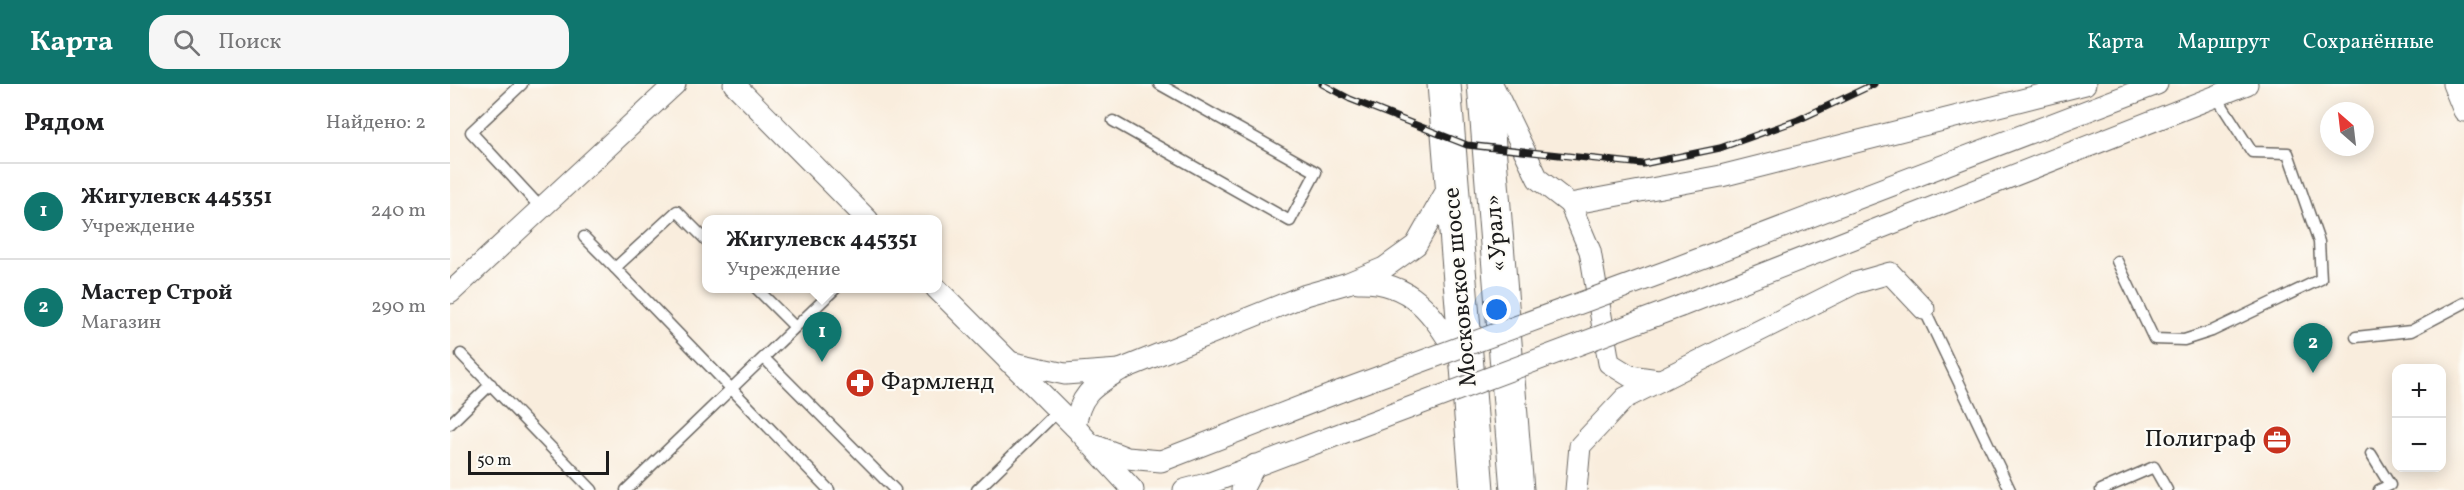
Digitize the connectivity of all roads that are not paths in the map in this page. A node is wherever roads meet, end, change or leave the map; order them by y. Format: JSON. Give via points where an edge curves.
{"nodes":[{"id":1,"x":522,"y":84,"type":"edge"},
{"id":2,"x":675,"y":84,"type":"edge"},
{"id":3,"x":734,"y":84,"type":"edge"},
{"id":4,"x":1159,"y":84,"type":"edge"},
{"id":5,"x":1444,"y":84,"type":"edge"},
{"id":6,"x":1484,"y":84,"type":"edge"},
{"id":7,"x":1492,"y":84,"type":"edge"},
{"id":8,"x":2085,"y":84,"type":"edge"},
{"id":9,"x":2157,"y":84,"type":"edge"},
{"id":10,"x":2247,"y":84,"type":"edge"},
{"id":11,"x":2454,"y":84,"type":"edge"},
{"id":12,"x":2216,"y":96,"type":"junction"},
{"id":13,"x":2464,"y":111,"type":"edge"},
{"id":14,"x":1113,"y":122,"type":"dead end"},
{"id":15,"x":1452,"y":181,"type":"junction"},
{"id":16,"x":1570,"y":204,"type":"junction"},
{"id":17,"x":541,"y":208,"type":"junction"},
{"id":18,"x":864,"y":215,"type":"edge"},
{"id":19,"x":702,"y":236,"type":"edge"},
{"id":20,"x":584,"y":237,"type":"dead end"},
{"id":21,"x":2117,"y":261,"type":"dead end"},
{"id":22,"x":615,"y":268,"type":"junction"},
{"id":23,"x":1348,"y":283,"type":"junction"},
{"id":24,"x":450,"y":293,"type":"edge"},
{"id":25,"x":761,"y":293,"type":"edge"},
{"id":26,"x":831,"y":293,"type":"edge"},
{"id":27,"x":941,"y":293,"type":"edge"},
{"id":28,"x":2464,"y":303,"type":"edge"},
{"id":29,"x":1924,"y":309,"type":"joint"},
{"id":30,"x":795,"y":327,"type":"junction"},
{"id":31,"x":2356,"y":337,"type":"dead end"},
{"id":32,"x":461,"y":354,"type":"dead end"},
{"id":33,"x":764,"y":358,"type":"junction"},
{"id":34,"x":1009,"y":362,"type":"junction"},
{"id":35,"x":1120,"y":370,"type":"junction"},
{"id":36,"x":1467,"y":370,"type":"junction"},
{"id":37,"x":1658,"y":380,"type":"junction"},
{"id":38,"x":491,"y":384,"type":"junction"},
{"id":39,"x":731,"y":389,"type":"junction"},
{"id":40,"x":1059,"y":410,"type":"junction"},
{"id":41,"x":450,"y":424,"type":"edge"},
{"id":42,"x":1082,"y":435,"type":"junction"},
{"id":43,"x":2371,"y":454,"type":"dead end"},
{"id":44,"x":1255,"y":465,"type":"junction"},
{"id":45,"x":592,"y":490,"type":"edge"},
{"id":46,"x":626,"y":490,"type":"edge"},
{"id":47,"x":829,"y":490,"type":"edge"},
{"id":48,"x":896,"y":490,"type":"edge"},
{"id":49,"x":976,"y":490,"type":"edge"},
{"id":50,"x":1133,"y":490,"type":"edge"},
{"id":51,"x":1184,"y":490,"type":"edge"},
{"id":52,"x":1242,"y":490,"type":"edge"},
{"id":53,"x":1477,"y":490,"type":"edge"},
{"id":54,"x":1517,"y":490,"type":"edge"},
{"id":55,"x":1576,"y":490,"type":"edge"},
{"id":56,"x":2010,"y":490,"type":"edge"},
{"id":57,"x":2101,"y":490,"type":"edge"},
{"id":58,"x":2167,"y":490,"type":"edge"},
{"id":59,"x":2379,"y":490,"type":"edge"}],
"edges":[{"from":1,"to":17,"type":"lane","via":[[471,132]]},
{"from":2,"to":17,"type":"street"},
{"from":3,"to":18,"type":"street"},
{"from":4,"to":14,"type":"lane","via":[[1316,172],[1290,221]]},
{"from":5,"to":15,"type":"highway","name":"Московское шоссе"},
{"from":6,"to":54,"type":"highway","name":"«Урал»"},
{"from":7,"to":16,"type":"street","via":[[1538,179]]},
{"from":8,"to":16,"type":"street","via":[[1721,176]]},
{"from":9,"to":42,"type":"street","bridge":true,"via":[[1161,461],[1127,458]]},
{"from":10,"to":12,"type":"street"},
{"from":11,"to":13,"type":"street"},
{"from":12,"to":21,"type":"lane","via":[[2252,152],[2288,153],[2319,242],[2321,279],[2212,331],[2184,339],[2154,339]]},
{"from":12,"to":44,"type":"street","bridge":true,"via":[[1681,306]]},
{"from":15,"to":23,"type":"street","via":[[1416,245],[1384,267]]},
{"from":15,"to":36,"type":"highway","name":"Московское шоссе"},
{"from":16,"to":37,"type":"street","via":[[1590,251],[1609,363],[1630,376]]},
{"from":17,"to":24,"type":"street"},
{"from":19,"to":22,"type":"lane","via":[[677,211]]},
{"from":20,"to":22,"type":"lane"},
{"from":22,"to":39,"type":"lane"},
{"from":23,"to":35,"type":"street","via":[[1305,295]]},
{"from":23,"to":36,"type":"street","via":[[1378,281],[1405,291],[1432,314]]},
{"from":25,"to":30,"type":"lane"},
{"from":26,"to":30,"type":"lane"},
{"from":27,"to":34,"type":"street"},
{"from":28,"to":31,"type":"lane","via":[[2410,331]]},
{"from":29,"to":37,"type":"street","via":[[1890,273],[1855,283]]},
{"from":29,"to":56,"type":"lane"},
{"from":30,"to":33,"type":"lane"},
{"from":32,"to":38,"type":"lane"},
{"from":33,"to":39,"type":"lane"},
{"from":33,"to":48,"type":"lane"},
{"from":34,"to":35,"type":"street","via":[[1065,374]]},
{"from":34,"to":40,"type":"street"},
{"from":35,"to":42,"type":"street","via":[[1093,388],[1078,407]]},
{"from":36,"to":53,"type":"highway","name":"Московское шоссе"},
{"from":37,"to":55,"type":"street","via":[[1624,398],[1580,446]]},
{"from":38,"to":41,"type":"lane"},
{"from":38,"to":45,"type":"lane"},
{"from":39,"to":46,"type":"lane"},
{"from":39,"to":47,"type":"lane"},
{"from":40,"to":42,"type":"street"},
{"from":40,"to":49,"type":"lane"},
{"from":42,"to":50,"type":"street"},
{"from":43,"to":59,"type":"lane","via":[[2390,485]]},
{"from":44,"to":51,"type":"street"},
{"from":44,"to":52,"type":"street"},
{"from":57,"to":58,"type":"lane","via":[[2154,467]]}]}
